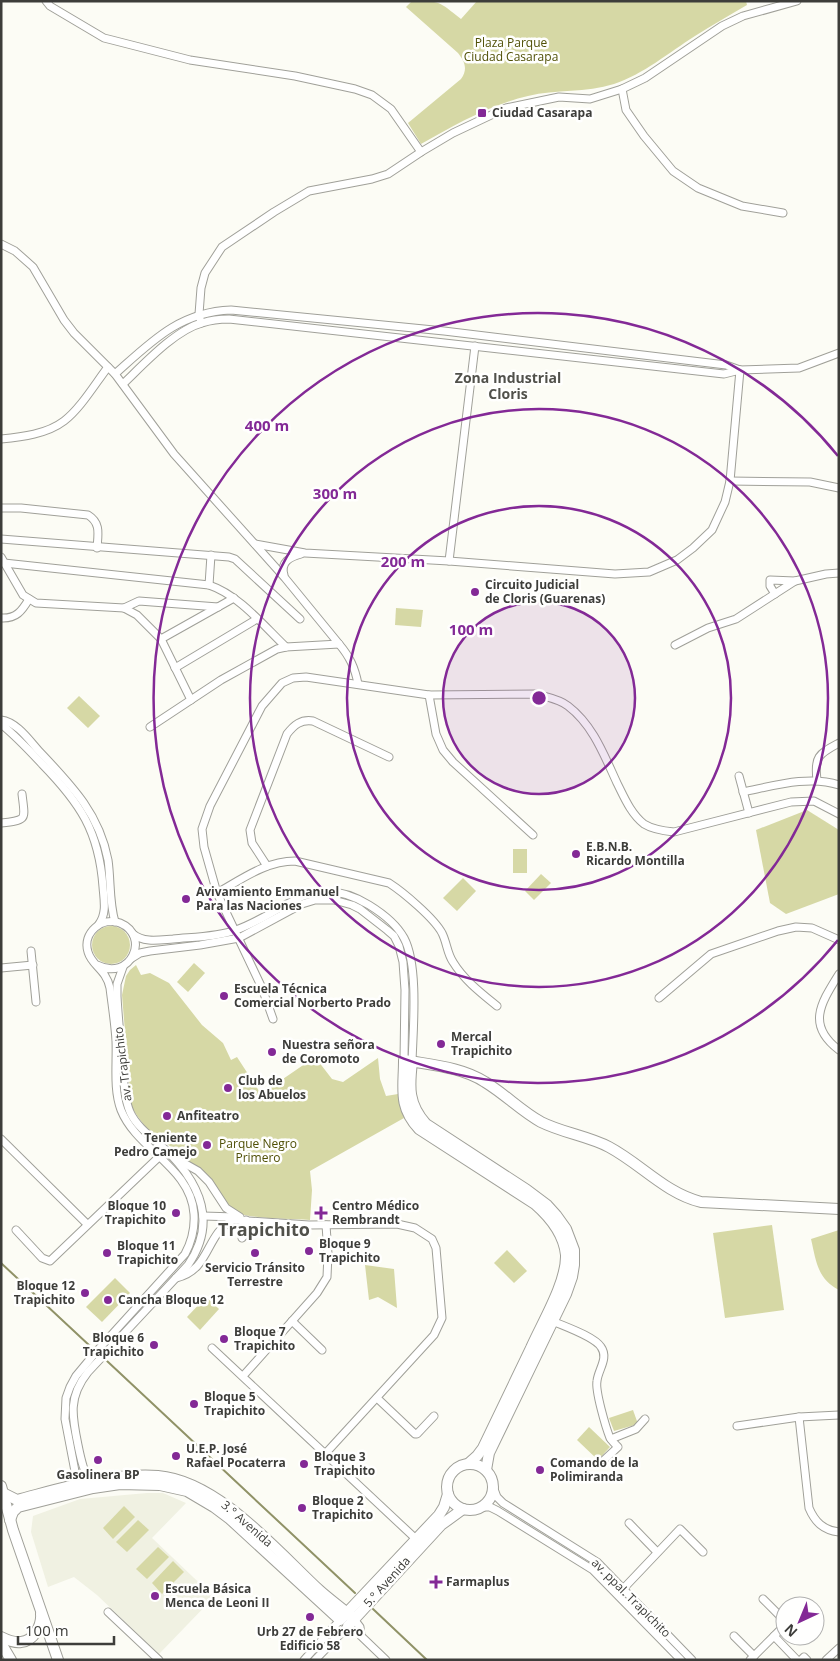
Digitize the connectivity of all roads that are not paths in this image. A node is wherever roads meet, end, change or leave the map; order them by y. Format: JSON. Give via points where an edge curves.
{"nodes":[{"id":1,"x":46,"y":1,"type":"edge"},
{"id":2,"x":796,"y":1,"type":"edge"},
{"id":3,"x":622,"y":89,"type":"junction"},
{"id":4,"x":420,"y":152,"type":"junction"},
{"id":5,"x":783,"y":214,"type":"dead end"},
{"id":6,"x":1,"y":244,"type":"edge"},
{"id":7,"x":199,"y":314,"type":"junction"},
{"id":8,"x":201,"y":323,"type":"junction"},
{"id":9,"x":475,"y":346,"type":"junction"},
{"id":10,"x":839,"y":353,"type":"edge"},
{"id":11,"x":108,"y":367,"type":"junction"},
{"id":12,"x":740,"y":370,"type":"junction"},
{"id":13,"x":114,"y":374,"type":"junction"},
{"id":14,"x":123,"y":384,"type":"junction"},
{"id":15,"x":1,"y":439,"type":"edge"},
{"id":16,"x":730,"y":481,"type":"junction"},
{"id":17,"x":839,"y":488,"type":"edge"},
{"id":18,"x":1,"y":508,"type":"edge"},
{"id":19,"x":1,"y":539,"type":"edge"},
{"id":20,"x":255,"y":544,"type":"junction"},
{"id":21,"x":97,"y":548,"type":"junction"},
{"id":22,"x":305,"y":553,"type":"junction"},
{"id":23,"x":211,"y":555,"type":"junction"},
{"id":24,"x":3,"y":560,"type":"edge"},
{"id":25,"x":449,"y":561,"type":"junction"},
{"id":26,"x":839,"y":573,"type":"edge"},
{"id":27,"x":285,"y":578,"type":"junction"},
{"id":28,"x":795,"y":581,"type":"junction"},
{"id":29,"x":209,"y":585,"type":"junction"},
{"id":30,"x":775,"y":594,"type":"junction"},
{"id":31,"x":234,"y":598,"type":"junction"},
{"id":32,"x":29,"y":599,"type":"junction"},
{"id":33,"x":218,"y":607,"type":"junction"},
{"id":34,"x":124,"y":608,"type":"junction"},
{"id":35,"x":1,"y":618,"type":"edge"},
{"id":36,"x":257,"y":619,"type":"junction"},
{"id":37,"x":300,"y":619,"type":"dead end"},
{"id":38,"x":161,"y":639,"type":"junction"},
{"id":39,"x":339,"y":644,"type":"junction"},
{"id":40,"x":675,"y":644,"type":"dead end"},
{"id":41,"x":286,"y":647,"type":"junction"},
{"id":42,"x":175,"y":668,"type":"junction"},
{"id":43,"x":358,"y":684,"type":"junction"},
{"id":44,"x":429,"y":694,"type":"junction"},
{"id":45,"x":191,"y":700,"type":"junction"},
{"id":46,"x":1,"y":722,"type":"edge"},
{"id":47,"x":150,"y":727,"type":"dead end"},
{"id":48,"x":839,"y":743,"type":"edge"},
{"id":49,"x":389,"y":757,"type":"dead end"},
{"id":50,"x":739,"y":776,"type":"dead end"},
{"id":51,"x":817,"y":780,"type":"junction"},
{"id":52,"x":839,"y":785,"type":"edge"},
{"id":53,"x":743,"y":792,"type":"junction"},
{"id":54,"x":22,"y":794,"type":"dead end"},
{"id":55,"x":749,"y":813,"type":"junction"},
{"id":56,"x":839,"y":814,"type":"edge"},
{"id":57,"x":1,"y":823,"type":"edge"},
{"id":58,"x":533,"y":835,"type":"dead end"},
{"id":59,"x":267,"y":866,"type":"junction"},
{"id":60,"x":217,"y":893,"type":"junction"},
{"id":61,"x":115,"y":922,"type":"junction"},
{"id":62,"x":98,"y":925,"type":"junction"},
{"id":63,"x":235,"y":930,"type":"junction"},
{"id":64,"x":132,"y":934,"type":"junction"},
{"id":65,"x":239,"y":938,"type":"junction"},
{"id":66,"x":839,"y":940,"type":"edge"},
{"id":67,"x":31,"y":950,"type":"dead end"},
{"id":68,"x":132,"y":958,"type":"junction"},
{"id":69,"x":33,"y":965,"type":"junction"},
{"id":70,"x":97,"y":965,"type":"junction"},
{"id":71,"x":123,"y":967,"type":"junction"},
{"id":72,"x":1,"y":968,"type":"edge"},
{"id":73,"x":839,"y":974,"type":"edge"},
{"id":74,"x":659,"y":998,"type":"dead end"},
{"id":75,"x":36,"y":1002,"type":"dead end"},
{"id":76,"x":498,"y":1006,"type":"dead end"},
{"id":77,"x":273,"y":1019,"type":"dead end"},
{"id":78,"x":839,"y":1050,"type":"edge"},
{"id":79,"x":408,"y":1061,"type":"junction"},
{"id":80,"x":1,"y":1139,"type":"edge"},
{"id":81,"x":163,"y":1154,"type":"junction"},
{"id":82,"x":172,"y":1156,"type":"junction"},
{"id":83,"x":839,"y":1209,"type":"edge"},
{"id":84,"x":207,"y":1216,"type":"junction"},
{"id":85,"x":243,"y":1218,"type":"junction"},
{"id":86,"x":87,"y":1224,"type":"junction"},
{"id":87,"x":326,"y":1225,"type":"junction"},
{"id":88,"x":16,"y":1230,"type":"dead end"},
{"id":89,"x":220,"y":1230,"type":"junction"},
{"id":90,"x":242,"y":1238,"type":"dead end"},
{"id":91,"x":176,"y":1278,"type":"junction"},
{"id":92,"x":549,"y":1320,"type":"junction"},
{"id":93,"x":292,"y":1321,"type":"junction"},
{"id":94,"x":212,"y":1348,"type":"dead end"},
{"id":95,"x":322,"y":1350,"type":"dead end"},
{"id":96,"x":243,"y":1376,"type":"junction"},
{"id":97,"x":377,"y":1398,"type":"junction"},
{"id":98,"x":839,"y":1415,"type":"edge"},
{"id":99,"x":434,"y":1416,"type":"dead end"},
{"id":100,"x":800,"y":1417,"type":"junction"},
{"id":101,"x":644,"y":1419,"type":"dead end"},
{"id":102,"x":737,"y":1426,"type":"dead end"},
{"id":103,"x":611,"y":1439,"type":"junction"},
{"id":104,"x":325,"y":1454,"type":"junction"},
{"id":105,"x":604,"y":1460,"type":"dead end"},
{"id":106,"x":468,"y":1464,"type":"junction"},
{"id":107,"x":486,"y":1470,"type":"junction"},
{"id":108,"x":91,"y":1484,"type":"junction"},
{"id":109,"x":78,"y":1488,"type":"junction"},
{"id":110,"x":494,"y":1489,"type":"junction"},
{"id":111,"x":2,"y":1490,"type":"edge"},
{"id":112,"x":448,"y":1494,"type":"junction"},
{"id":113,"x":482,"y":1507,"type":"junction"},
{"id":114,"x":463,"y":1509,"type":"junction"},
{"id":115,"x":10,"y":1520,"type":"junction"},
{"id":116,"x":629,"y":1523,"type":"dead end"},
{"id":117,"x":839,"y":1532,"type":"edge"},
{"id":118,"x":416,"y":1539,"type":"junction"},
{"id":119,"x":657,"y":1552,"type":"junction"},
{"id":120,"x":703,"y":1552,"type":"dead end"},
{"id":121,"x":618,"y":1587,"type":"junction"},
{"id":122,"x":763,"y":1599,"type":"dead end"},
{"id":123,"x":40,"y":1610,"type":"junction"},
{"id":124,"x":108,"y":1612,"type":"dead end"},
{"id":125,"x":347,"y":1619,"type":"junction"},
{"id":126,"x":734,"y":1636,"type":"dead end"},
{"id":127,"x":774,"y":1636,"type":"junction"},
{"id":128,"x":1,"y":1637,"type":"edge"},
{"id":129,"x":1,"y":1643,"type":"edge"},
{"id":130,"x":839,"y":1648,"type":"edge"},
{"id":131,"x":752,"y":1658,"type":"edge"},
{"id":132,"x":11,"y":1660,"type":"edge"},
{"id":133,"x":58,"y":1660,"type":"edge"},
{"id":134,"x":159,"y":1660,"type":"edge"},
{"id":135,"x":304,"y":1660,"type":"edge"},
{"id":136,"x":315,"y":1660,"type":"edge"},
{"id":137,"x":386,"y":1660,"type":"edge"},
{"id":138,"x":681,"y":1660,"type":"edge"},
{"id":139,"x":692,"y":1660,"type":"edge"},
{"id":140,"x":797,"y":1660,"type":"edge"},
{"id":141,"x":801,"y":1660,"type":"edge"},
{"id":142,"x":807,"y":1660,"type":"edge"},
{"id":143,"x":826,"y":1660,"type":"edge"}],
"edges":[{"from":1,"to":4,"type":"street","via":[[104,38],[190,60],[295,76],[372,95],[391,109]]},
{"from":2,"to":3,"type":"street","via":[[743,16],[722,26],[645,78]]},
{"from":3,"to":4,"type":"street","via":[[590,99],[559,97],[506,108]]},
{"from":3,"to":5,"type":"street","via":[[626,110],[673,172],[698,188],[742,206]]},
{"from":4,"to":7,"type":"street","via":[[388,174],[372,180],[309,191],[222,247],[205,273]]},
{"from":6,"to":11,"type":"street","via":[[15,251],[33,268],[64,320]]},
{"from":7,"to":8,"type":"street"},
{"from":7,"to":12,"type":"street","via":[[231,310],[444,331],[726,365]]},
{"from":7,"to":13,"type":"street","via":[[161,335]]},
{"from":8,"to":9,"type":"street","via":[[229,319]]},
{"from":8,"to":14,"type":"street","via":[[173,339]]},
{"from":9,"to":12,"type":"street","via":[[724,374]]},
{"from":9,"to":25,"type":"street"},
{"from":10,"to":12,"type":"street","via":[[799,368]]},
{"from":11,"to":13,"type":"street"},
{"from":11,"to":15,"type":"street","via":[[64,421],[35,434]]},
{"from":12,"to":16,"type":"street"},
{"from":13,"to":14,"type":"street"},
{"from":14,"to":20,"type":"street","via":[[174,454]]},
{"from":16,"to":17,"type":"street","via":[[810,482]]},
{"from":16,"to":25,"type":"street","via":[[725,502],[712,530],[677,560],[649,572],[615,574]]},
{"from":18,"to":21,"type":"street","via":[[88,515],[98,527]]},
{"from":19,"to":21,"type":"street"},
{"from":20,"to":22,"type":"street"},
{"from":20,"to":27,"type":"street"},
{"from":21,"to":23,"type":"street"},
{"from":22,"to":25,"type":"street"},
{"from":22,"to":27,"type":"street","via":[[287,559],[283,570]]},
{"from":23,"to":29,"type":"street"},
{"from":23,"to":37,"type":"street","via":[[235,559]]},
{"from":24,"to":29,"type":"street"},
{"from":24,"to":32,"type":"street","via":[[23,595]]},
{"from":26,"to":28,"type":"street"},
{"from":27,"to":39,"type":"street"},
{"from":28,"to":30,"type":"street"},
{"from":28,"to":30,"type":"street","via":[[770,580]]},
{"from":29,"to":31,"type":"street"},
{"from":30,"to":40,"type":"street","via":[[736,619]]},
{"from":31,"to":33,"type":"street"},
{"from":31,"to":36,"type":"street"},
{"from":32,"to":34,"type":"street","via":[[46,604]]},
{"from":32,"to":35,"type":"street","via":[[15,616]]},
{"from":33,"to":34,"type":"street","via":[[139,602]]},
{"from":33,"to":38,"type":"street"},
{"from":34,"to":38,"type":"street","via":[[137,615]]},
{"from":36,"to":41,"type":"street"},
{"from":36,"to":42,"type":"street"},
{"from":38,"to":42,"type":"street"},
{"from":39,"to":41,"type":"street"},
{"from":39,"to":43,"type":"street","via":[[348,654]]},
{"from":41,"to":45,"type":"street","via":[[221,680]]},
{"from":42,"to":45,"type":"street"},
{"from":43,"to":44,"type":"street"},
{"from":43,"to":60,"type":"street","via":[[293,678],[282,683],[262,706],[210,806],[202,829]]},
{"from":44,"to":55,"type":"street","via":[[536,694],[567,705],[596,738],[624,799],[646,825],[674,832]]},
{"from":44,"to":58,"type":"street","via":[[442,750]]},
{"from":45,"to":47,"type":"street"},
{"from":46,"to":61,"type":"street","via":[[8,721],[21,732],[87,806],[105,850]]},
{"from":46,"to":62,"type":"street","via":[[63,786],[87,821],[100,859],[102,877],[104,912]]},
{"from":48,"to":51,"type":"street","via":[[818,758]]},
{"from":49,"to":59,"type":"street","via":[[313,721],[297,724],[287,734],[250,830],[252,843]]},
{"from":50,"to":53,"type":"street"},
{"from":51,"to":52,"type":"street"},
{"from":51,"to":53,"type":"street"},
{"from":53,"to":55,"type":"street"},
{"from":54,"to":57,"type":"street","via":[[23,818]]},
{"from":55,"to":56,"type":"street","via":[[791,802],[814,801]]},
{"from":59,"to":60,"type":"street"},
{"from":59,"to":76,"type":"street","via":[[295,861],[389,883],[442,932],[454,963]]},
{"from":60,"to":63,"type":"street"},
{"from":61,"to":62,"type":"street"},
{"from":61,"to":64,"type":"street","via":[[128,928]]},
{"from":62,"to":70,"type":"street","via":[[90,934],[87,946],[88,954]]},
{"from":63,"to":64,"type":"street","via":[[159,940],[146,940]]},
{"from":63,"to":65,"type":"street"},
{"from":63,"to":79,"type":"street","via":[[287,903],[321,891],[347,895],[374,908],[404,936],[412,959],[414,1026]]},
{"from":64,"to":68,"type":"street","via":[[135,947]]},
{"from":65,"to":68,"type":"street","via":[[150,950]]},
{"from":65,"to":77,"type":"street"},
{"from":65,"to":79,"type":"street","via":[[315,900],[334,900],[360,909],[394,936],[402,954]]},
{"from":66,"to":74,"type":"street","via":[[812,928],[778,931],[711,954]]},
{"from":67,"to":69,"type":"street"},
{"from":68,"to":71,"type":"street"},
{"from":69,"to":72,"type":"street"},
{"from":69,"to":75,"type":"street"},
{"from":70,"to":71,"type":"street","via":[[110,970]]},
{"from":70,"to":81,"type":"street","via":[[104,972],[110,988],[121,1109],[126,1122]]},
{"from":71,"to":81,"type":"street","name":"av. Trapichito","via":[[117,984],[117,1011],[126,1100],[134,1119]]},
{"from":73,"to":78,"type":"street","via":[[823,1000],[818,1018],[823,1034]]},
{"from":79,"to":83,"type":"street","via":[[474,1076],[543,1123],[609,1147],[692,1200]]},
{"from":79,"to":92,"type":"street","via":[[403,1101],[411,1120],[535,1204],[558,1230],[564,1244],[565,1267]]},
{"from":80,"to":86,"type":"street"},
{"from":81,"to":82,"type":"street","name":"av. Trapichito"},
{"from":81,"to":86,"type":"street"},
{"from":81,"to":109,"type":"street","via":[[188,1191],[194,1210],[193,1238],[178,1264],[96,1352],[70,1387],[65,1419]]},
{"from":82,"to":84,"type":"street","name":"av. Trapichito","via":[[194,1184]]},
{"from":82,"to":85,"type":"street","via":[[198,1171],[226,1208]]},
{"from":84,"to":85,"type":"street"},
{"from":84,"to":89,"type":"street","name":"av. Trapichito","via":[[215,1219]]},
{"from":84,"to":91,"type":"street","name":"av. Trapichito","via":[[198,1249]]},
{"from":85,"to":87,"type":"street"},
{"from":85,"to":89,"type":"street","via":[[233,1220]]},
{"from":85,"to":90,"type":"street","via":[[247,1232]]},
{"from":86,"to":88,"type":"street","via":[[50,1261],[42,1258]]},
{"from":87,"to":93,"type":"street","via":[[326,1281]]},
{"from":87,"to":97,"type":"street","via":[[397,1224],[415,1228],[432,1239],[436,1248],[442,1318],[434,1335]]},
{"from":89,"to":91,"type":"street","name":"av. Trapichito","via":[[196,1270]]},
{"from":91,"to":108,"type":"street","name":"av. Trapichito","via":[[78,1386],[73,1421],[83,1467]]},
{"from":92,"to":103,"type":"street","via":[[602,1348],[604,1359],[596,1386]]},
{"from":92,"to":106,"type":"street","via":[[483,1448]]},
{"from":92,"to":107,"type":"street","via":[[488,1453]]},
{"from":93,"to":95,"type":"street"},
{"from":93,"to":96,"type":"street"},
{"from":94,"to":96,"type":"street"},
{"from":96,"to":104,"type":"street"},
{"from":97,"to":99,"type":"street","via":[[415,1434]]},
{"from":97,"to":104,"type":"street"},
{"from":98,"to":100,"type":"street"},
{"from":100,"to":102,"type":"street"},
{"from":100,"to":117,"type":"street","via":[[809,1508],[822,1526]]},
{"from":101,"to":103,"type":"street","via":[[636,1429]]},
{"from":103,"to":105,"type":"street","via":[[618,1447]]},
{"from":104,"to":118,"type":"street"},
{"from":106,"to":107,"type":"street"},
{"from":106,"to":112,"type":"street","via":[[452,1472],[447,1482]]},
{"from":107,"to":110,"type":"street"},
{"from":108,"to":109,"type":"street","name":"3.° Avenida"},
{"from":108,"to":125,"type":"street","name":"3.° Avenida","via":[[144,1483],[174,1487],[199,1497]]},
{"from":109,"to":111,"type":"street","via":[[17,1500]]},
{"from":109,"to":115,"type":"street","via":[[18,1508]]},
{"from":110,"to":113,"type":"street"},
{"from":110,"to":121,"type":"street","name":"av. ppal. Trapichito","via":[[503,1503],[597,1562]]},
{"from":111,"to":115,"type":"street"},
{"from":112,"to":114,"type":"street"},
{"from":112,"to":118,"type":"street","name":"5.° Avenida","via":[[439,1515]]},
{"from":113,"to":114,"type":"street"},
{"from":113,"to":121,"type":"street","name":"av. ppal. Trapichito","via":[[498,1511]]},
{"from":114,"to":125,"type":"street","name":"5.° Avenida","via":[[441,1525]]},
{"from":115,"to":123,"type":"street"},
{"from":116,"to":119,"type":"street"},
{"from":118,"to":125,"type":"street","name":"5.° Avenida"},
{"from":119,"to":120,"type":"street","via":[[680,1529]]},
{"from":119,"to":121,"type":"street"},
{"from":121,"to":138,"type":"street","name":"av. ppal. Trapichito"},
{"from":121,"to":139,"type":"street","name":"av. ppal. Trapichito"},
{"from":122,"to":127,"type":"street","via":[[783,1621]]},
{"from":123,"to":128,"type":"street","via":[[41,1622],[32,1637],[21,1643]]},
{"from":123,"to":133,"type":"street"},
{"from":124,"to":134,"type":"street"},
{"from":125,"to":135,"type":"street"},
{"from":125,"to":136,"type":"street","name":"5.° Avenida"},
{"from":125,"to":137,"type":"street","via":[[360,1627],[361,1636]]},
{"from":126,"to":131,"type":"street"},
{"from":127,"to":131,"type":"street"},
{"from":127,"to":140,"type":"street"},
{"from":129,"to":132,"type":"street"},
{"from":130,"to":143,"type":"street"},
{"from":141,"to":142,"type":"street","via":[[804,1657]]}]}
